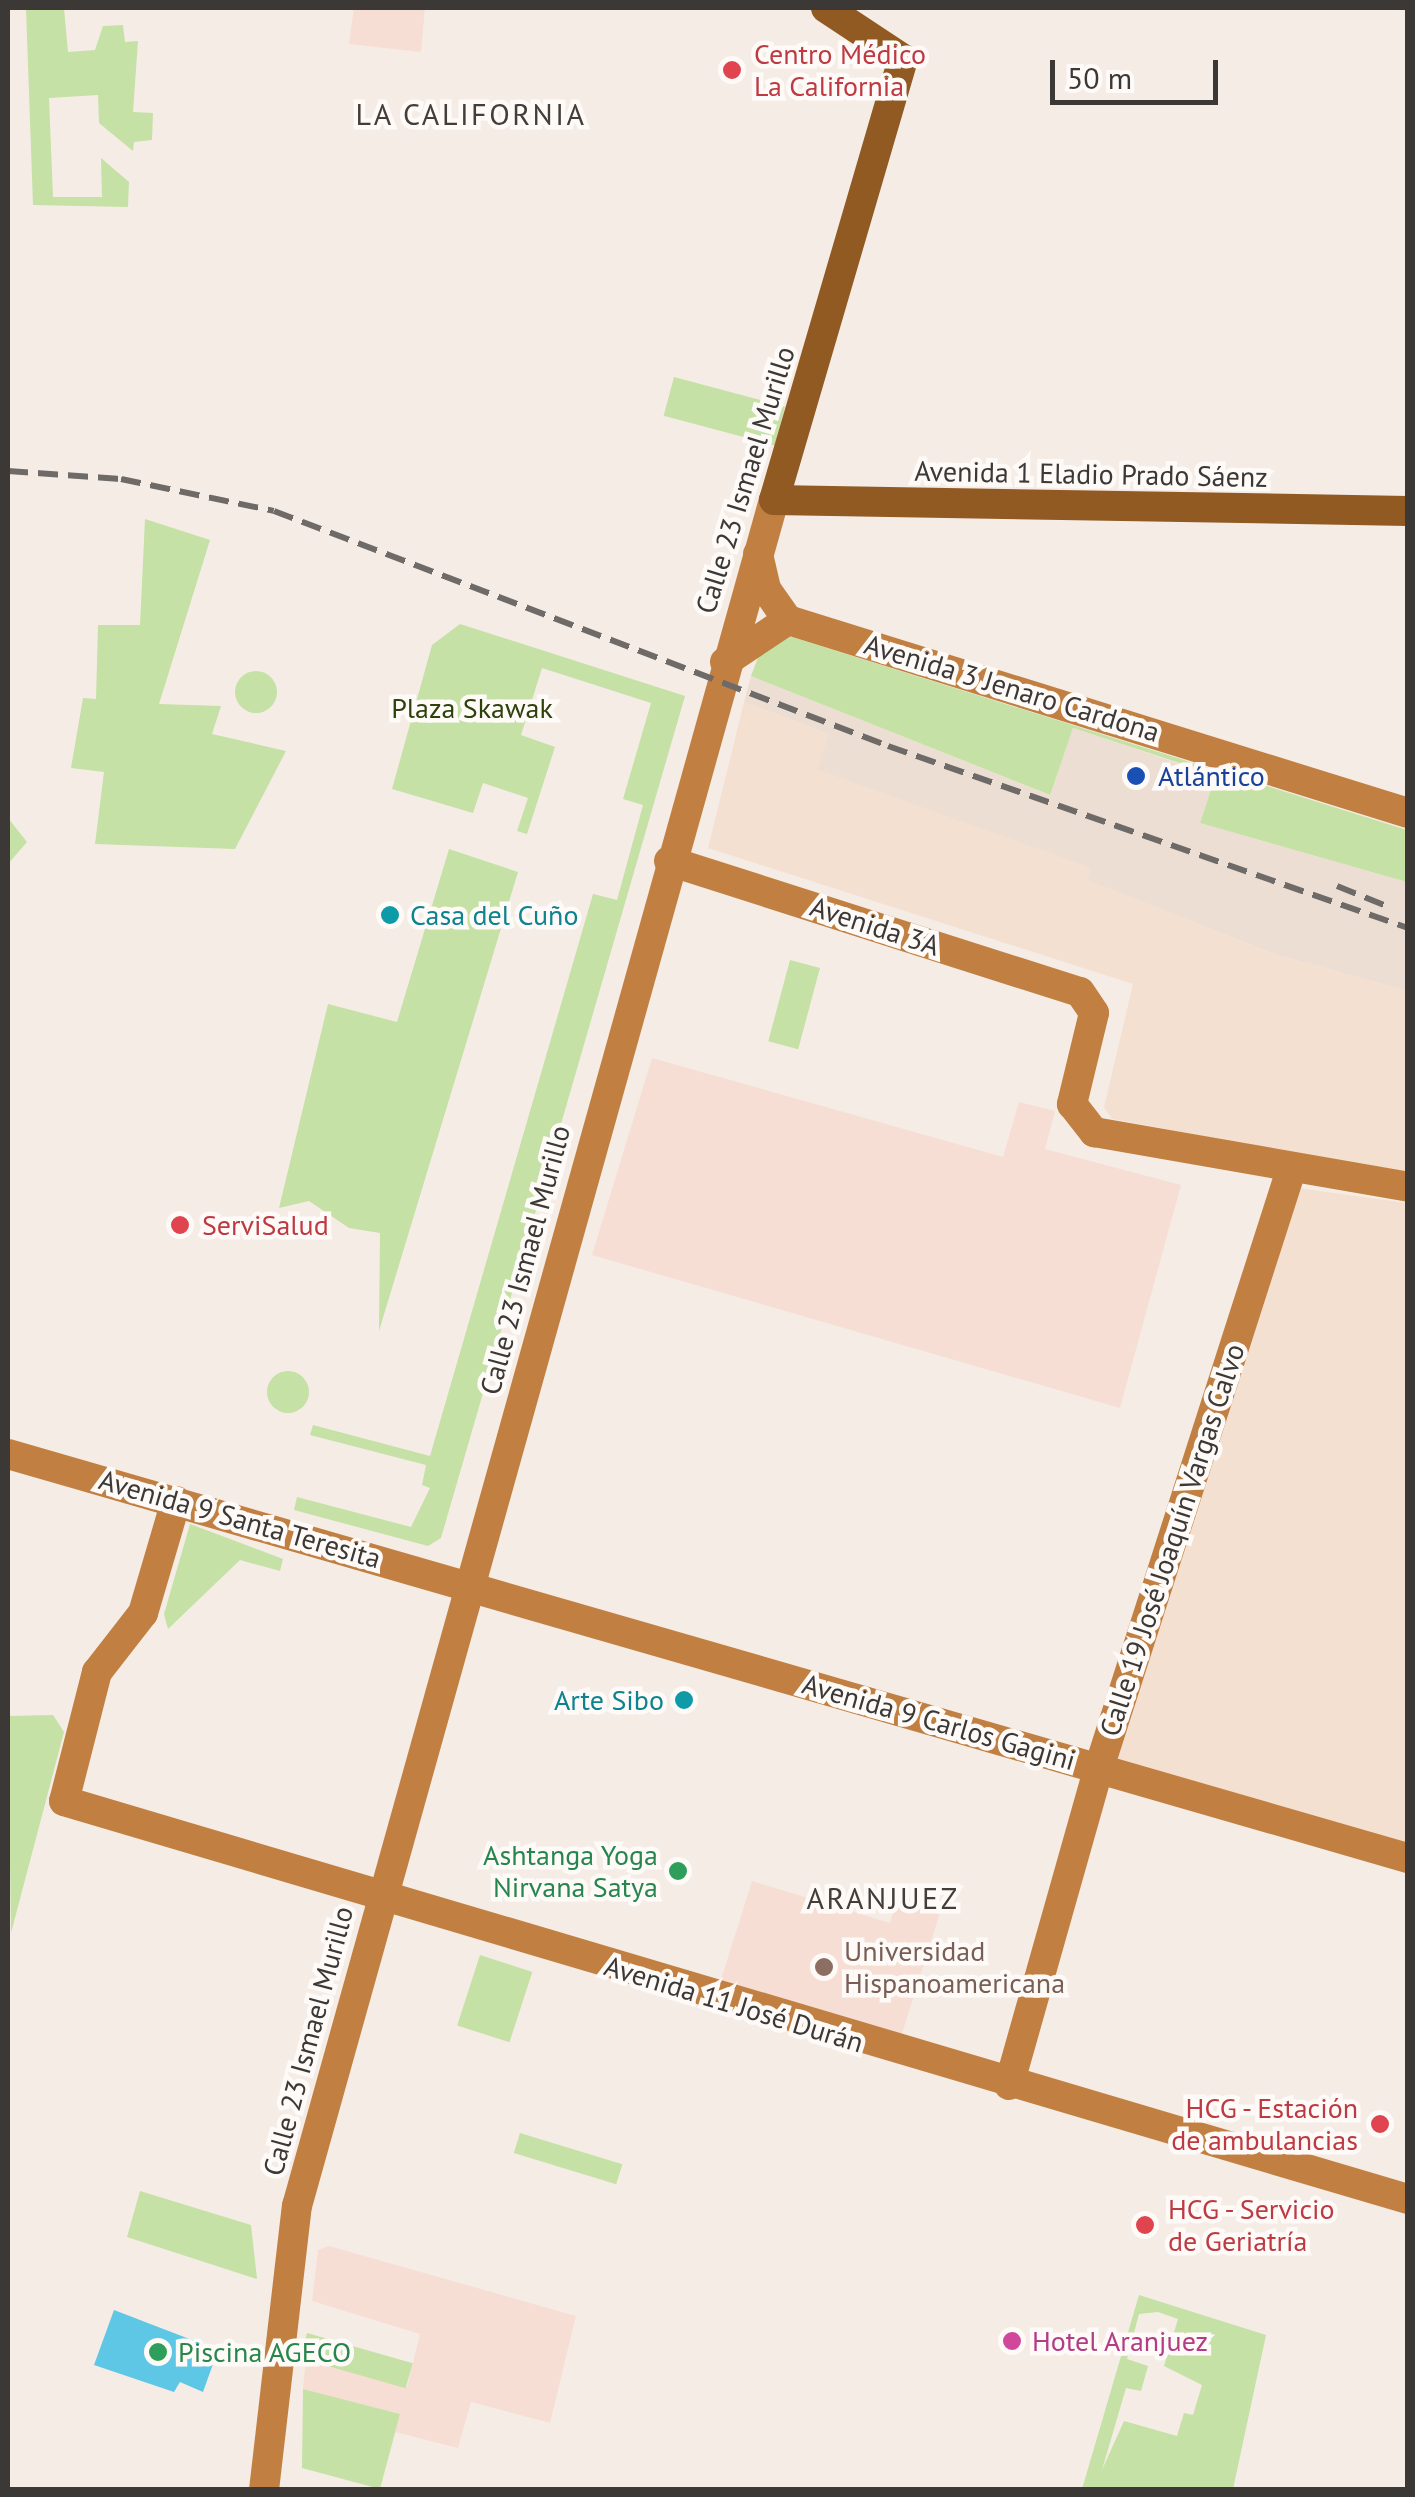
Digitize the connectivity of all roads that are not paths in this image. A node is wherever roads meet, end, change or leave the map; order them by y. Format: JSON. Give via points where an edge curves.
{"nodes":[{"id":1,"x":826,"y":8,"type":"edge"},
{"id":2,"x":774,"y":500,"type":"junction"},
{"id":3,"x":1408,"y":511,"type":"edge"},
{"id":4,"x":758,"y":551,"type":"junction"},
{"id":5,"x":788,"y":620,"type":"junction"},
{"id":6,"x":724,"y":663,"type":"junction"},
{"id":7,"x":1408,"y":812,"type":"edge"},
{"id":8,"x":669,"y":861,"type":"junction"},
{"id":9,"x":1290,"y":1170,"type":"junction"},
{"id":10,"x":1408,"y":1187,"type":"edge"},
{"id":11,"x":8,"y":1454,"type":"edge"},
{"id":12,"x":176,"y":1501,"type":"junction"},
{"id":13,"x":472,"y":1584,"type":"junction"},
{"id":14,"x":1099,"y":1768,"type":"junction"},
{"id":15,"x":1408,"y":1858,"type":"edge"},
{"id":16,"x":382,"y":1896,"type":"junction"},
{"id":17,"x":1009,"y":2085,"type":"junction"},
{"id":18,"x":1408,"y":2198,"type":"edge"},
{"id":19,"x":264,"y":2490,"type":"edge"}],
"edges":[{"from":1,"to":2,"type":"highway","name":"Calle 23 Ismael Murillo","via":[[903,59]]},
{"from":2,"to":3,"type":"highway","name":"Avenida 1 Eladio Prado Sáenz"},
{"from":2,"to":4,"type":"street","name":"Calle 23 Ismael Murillo"},
{"from":4,"to":5,"type":"street","via":[[766,588]]},
{"from":4,"to":6,"type":"street","name":"Calle 23 Ismael Murillo"},
{"from":5,"to":6,"type":"street"},
{"from":5,"to":7,"type":"street","name":"Avenida 3 Jenaro Cardona"},
{"from":6,"to":8,"type":"street","name":"Calle 23 Ismael Murillo"},
{"from":8,"to":9,"type":"street","name":"Avenida 3A","via":[[1080,992],[1094,1013],[1072,1096],[1078,1119],[1094,1132]]},
{"from":8,"to":13,"type":"street","name":"Calle 23 Ismael Murillo"},
{"from":9,"to":10,"type":"street"},
{"from":9,"to":14,"type":"street","name":"Calle 19 José Joaquín Vargas Calvo"},
{"from":11,"to":12,"type":"street","name":"Avenida 9 Santa Teresita"},
{"from":12,"to":13,"type":"street","name":"Avenida 9 Santa Teresita"},
{"from":12,"to":16,"type":"street","name":"Avenida 11 José Durán","via":[[144,1614],[90,1692],[64,1801]]},
{"from":13,"to":14,"type":"street","name":"Avenida 9 Carlos Gagini"},
{"from":13,"to":16,"type":"street","name":"Calle 23 Ismael Murillo"},
{"from":14,"to":15,"type":"street","name":"Avenida 9 Carlos Gagini"},
{"from":14,"to":17,"type":"street","name":"Calle 19 José Joaquín Vargas Calvo"},
{"from":16,"to":17,"type":"street","name":"Avenida 11 José Durán"},
{"from":16,"to":19,"type":"street","name":"Calle 23 Ismael Murillo","via":[[290,2230]]},
{"from":17,"to":18,"type":"street","name":"Avenida 11 José Durán"}]}
